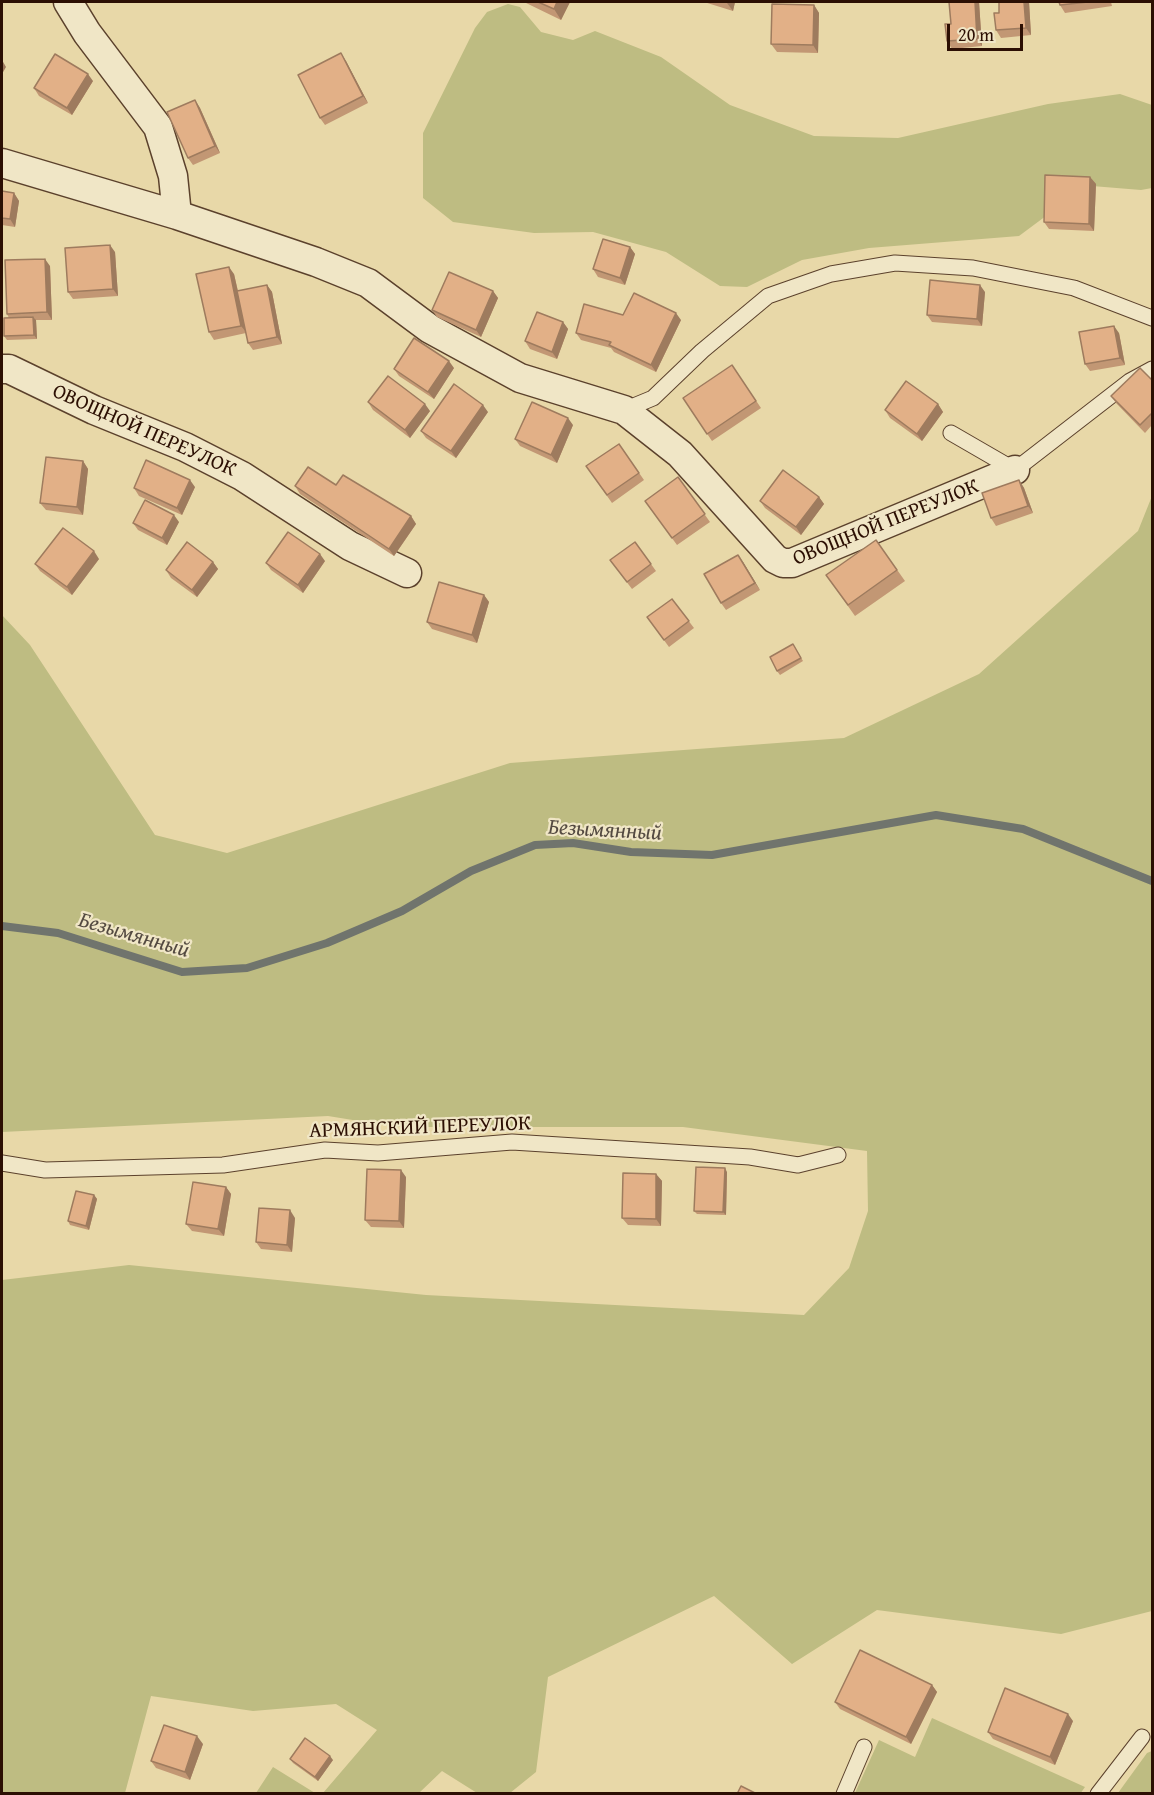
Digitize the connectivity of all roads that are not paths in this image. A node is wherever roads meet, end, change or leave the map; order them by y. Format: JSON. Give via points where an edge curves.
{"nodes":[{"id":1,"x":68,"y":2,"type":"edge"},
{"id":2,"x":2,"y":163,"type":"edge"},
{"id":3,"x":177,"y":215,"type":"junction"},
{"id":4,"x":1152,"y":318,"type":"edge"},
{"id":5,"x":2,"y":369,"type":"edge"},
{"id":6,"x":1152,"y":369,"type":"edge"},
{"id":7,"x":624,"y":410,"type":"junction"},
{"id":8,"x":951,"y":433,"type":"dead end"},
{"id":9,"x":1015,"y":470,"type":"junction"},
{"id":10,"x":407,"y":573,"type":"dead end"},
{"id":11,"x":838,"y":1155,"type":"dead end"},
{"id":12,"x":2,"y":1163,"type":"edge"},
{"id":13,"x":1142,"y":1737,"type":"dead end"},
{"id":14,"x":864,"y":1748,"type":"dead end"},
{"id":15,"x":844,"y":1794,"type":"edge"},
{"id":16,"x":1098,"y":1794,"type":"edge"}],
"edges":[{"from":1,"to":3,"type":"street","via":[[158,127],[173,176]]},
{"from":2,"to":3,"type":"street","name":"ОВОЩНОЙ ПЕРЕУЛОК"},
{"from":3,"to":7,"type":"street","name":"ОВОЩНОЙ ПЕРЕУЛОК","via":[[368,283],[430,329],[520,378]]},
{"from":4,"to":7,"type":"lane","via":[[1074,288],[973,268],[895,263],[831,274],[768,296],[653,398]]},
{"from":5,"to":10,"type":"street","name":"ОВОЩНОЙ ПЕРЕУЛОК","via":[[243,476],[350,546]]},
{"from":6,"to":9,"type":"lane","via":[[1130,381]]},
{"from":7,"to":9,"type":"street","name":"ОВОЩНОЙ ПЕРЕУЛОК","via":[[680,454],[775,560],[783,563],[792,563]]},
{"from":8,"to":9,"type":"lane"},
{"from":11,"to":12,"type":"lane","name":"АРМЯНСКИЙ ПЕРЕУЛОК","via":[[798,1165],[750,1157],[512,1142],[378,1153],[325,1150],[223,1165],[45,1170]]},
{"from":13,"to":16,"type":"lane"},
{"from":14,"to":15,"type":"lane"}]}
